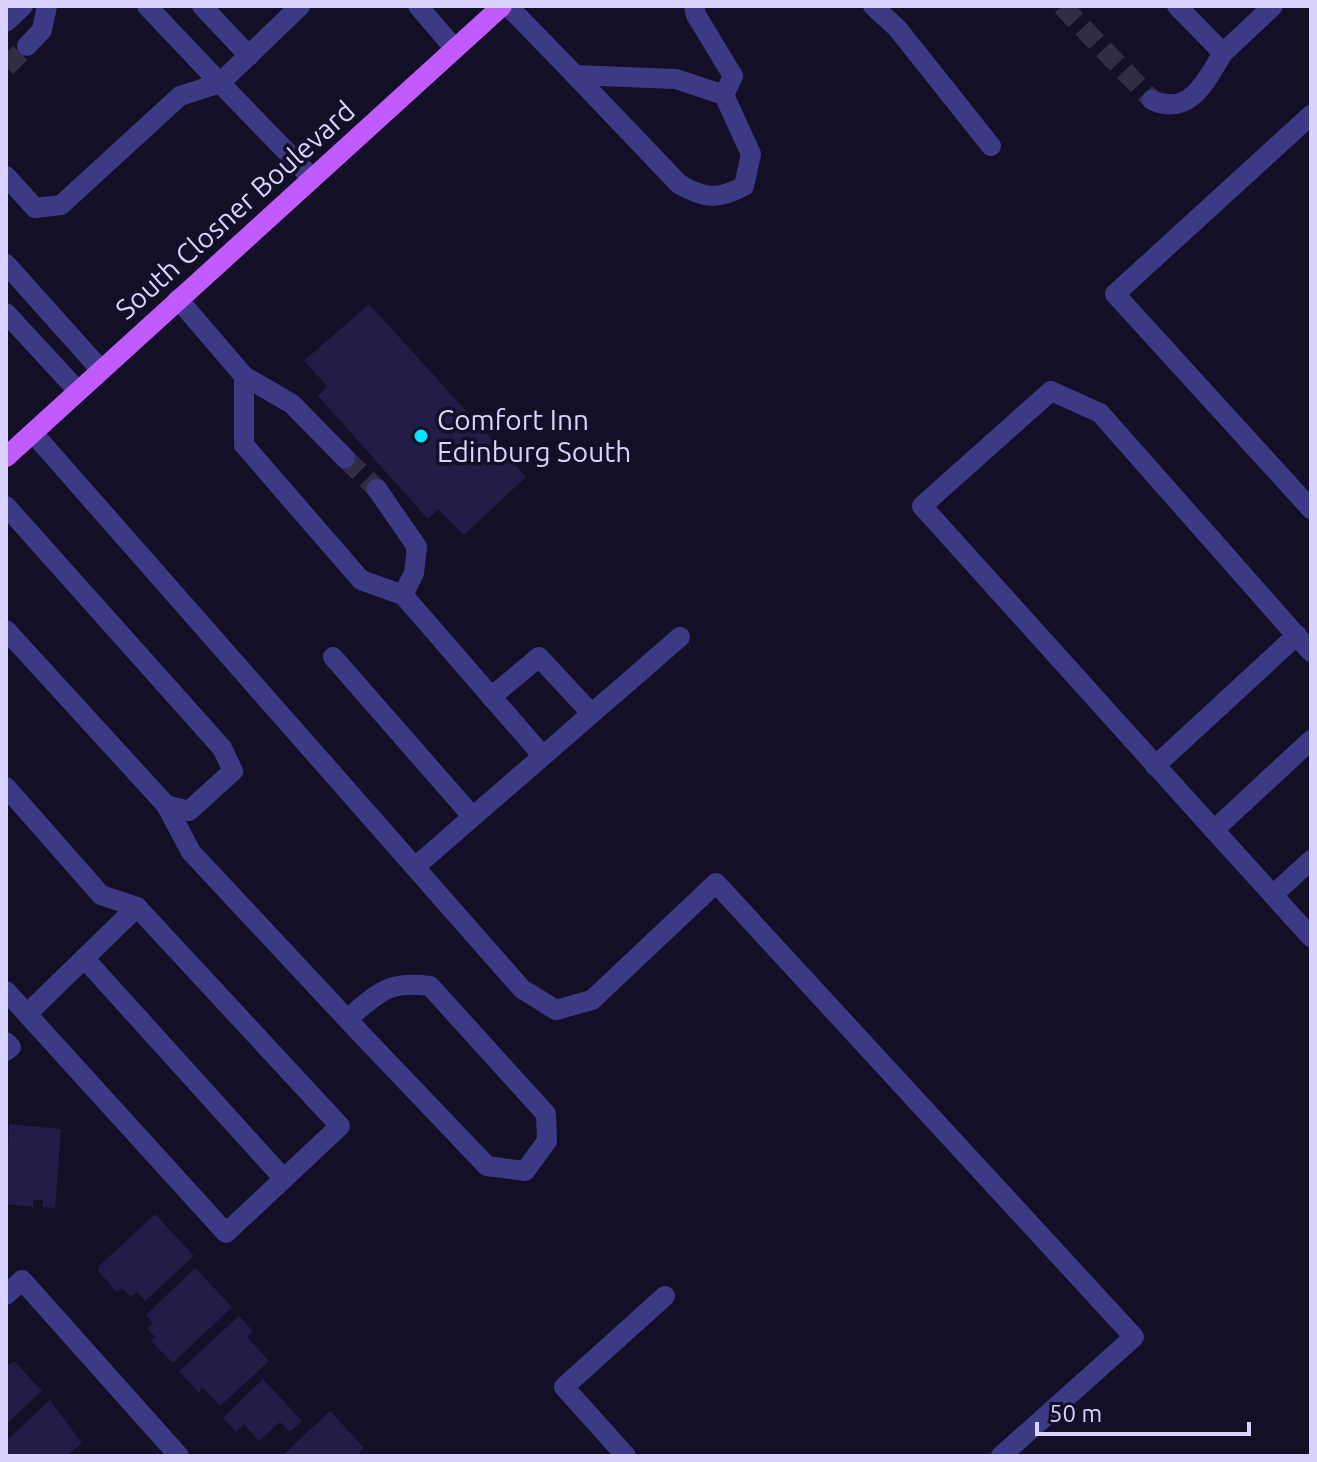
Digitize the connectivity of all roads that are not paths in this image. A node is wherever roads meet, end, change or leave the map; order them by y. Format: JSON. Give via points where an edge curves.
{"nodes":[{"id":1,"x":23,"y":6,"type":"edge"},
{"id":2,"x":47,"y":6,"type":"edge"},
{"id":3,"x":147,"y":6,"type":"edge"},
{"id":4,"x":202,"y":6,"type":"edge"},
{"id":5,"x":300,"y":6,"type":"edge"},
{"id":6,"x":418,"y":6,"type":"edge"},
{"id":7,"x":502,"y":6,"type":"edge"},
{"id":8,"x":508,"y":6,"type":"edge"},
{"id":9,"x":694,"y":6,"type":"edge"},
{"id":10,"x":873,"y":6,"type":"edge"},
{"id":11,"x":1207,"y":6,"type":"edge"},
{"id":12,"x":1264,"y":9,"type":"edge"},
{"id":13,"x":1184,"y":11,"type":"edge"},
{"id":14,"x":6,"y":22,"type":"edge"},
{"id":15,"x":27,"y":46,"type":"tunnel mouth"},
{"id":16,"x":455,"y":49,"type":"junction"},
{"id":17,"x":1223,"y":53,"type":"junction"},
{"id":18,"x":249,"y":56,"type":"junction"},
{"id":19,"x":575,"y":75,"type":"junction"},
{"id":20,"x":220,"y":83,"type":"junction"},
{"id":21,"x":724,"y":95,"type":"junction"},
{"id":22,"x":1152,"y":100,"type":"dead end"},
{"id":23,"x":1311,"y":115,"type":"edge"},
{"id":24,"x":991,"y":146,"type":"dead end"},
{"id":25,"x":6,"y":176,"type":"edge"},
{"id":26,"x":312,"y":178,"type":"junction"},
{"id":27,"x":6,"y":264,"type":"edge"},
{"id":28,"x":178,"y":299,"type":"junction"},
{"id":29,"x":6,"y":313,"type":"edge"},
{"id":30,"x":101,"y":370,"type":"junction"},
{"id":31,"x":244,"y":376,"type":"junction"},
{"id":32,"x":78,"y":391,"type":"junction"},
{"id":33,"x":33,"y":433,"type":"junction"},
{"id":34,"x":6,"y":457,"type":"edge"},
{"id":35,"x":345,"y":458,"type":"tunnel mouth"},
{"id":36,"x":377,"y":489,"type":"tunnel mouth"},
{"id":37,"x":6,"y":506,"type":"edge"},
{"id":38,"x":1311,"y":509,"type":"edge"},
{"id":39,"x":403,"y":595,"type":"junction"},
{"id":40,"x":6,"y":630,"type":"edge"},
{"id":41,"x":1297,"y":635,"type":"junction"},
{"id":42,"x":680,"y":637,"type":"dead end"},
{"id":43,"x":1311,"y":652,"type":"edge"},
{"id":44,"x":333,"y":657,"type":"dead end"},
{"id":45,"x":491,"y":697,"type":"junction"},
{"id":46,"x":591,"y":713,"type":"junction"},
{"id":47,"x":1311,"y":740,"type":"edge"},
{"id":48,"x":542,"y":755,"type":"junction"},
{"id":49,"x":1155,"y":766,"type":"junction"},
{"id":50,"x":6,"y":787,"type":"edge"},
{"id":51,"x":166,"y":805,"type":"junction"},
{"id":52,"x":472,"y":816,"type":"junction"},
{"id":53,"x":1214,"y":830,"type":"junction"},
{"id":54,"x":1311,"y":860,"type":"edge"},
{"id":55,"x":415,"y":867,"type":"junction"},
{"id":56,"x":1273,"y":895,"type":"junction"},
{"id":57,"x":137,"y":907,"type":"junction"},
{"id":58,"x":1311,"y":937,"type":"edge"},
{"id":59,"x":84,"y":958,"type":"junction"},
{"id":60,"x":6,"y":991,"type":"edge"},
{"id":61,"x":27,"y":1014,"type":"junction"},
{"id":62,"x":347,"y":1019,"type":"junction"},
{"id":63,"x":6,"y":1042,"type":"edge"},
{"id":64,"x":6,"y":1051,"type":"edge"},
{"id":65,"x":284,"y":1179,"type":"junction"},
{"id":66,"x":6,"y":1295,"type":"edge"},
{"id":67,"x":665,"y":1296,"type":"dead end"},
{"id":68,"x":179,"y":1456,"type":"edge"},
{"id":69,"x":626,"y":1456,"type":"edge"},
{"id":70,"x":1001,"y":1456,"type":"edge"}],
"edges":[{"from":1,"to":14,"type":"street"},
{"from":2,"to":15,"type":"street","via":[[42,30]]},
{"from":3,"to":20,"type":"street"},
{"from":4,"to":18,"type":"street"},
{"from":5,"to":18,"type":"street"},
{"from":6,"to":16,"type":"street"},
{"from":7,"to":16,"type":"main road","name":"South Closner Boulevard"},
{"from":8,"to":19,"type":"street"},
{"from":9,"to":21,"type":"street","via":[[733,76]]},
{"from":10,"to":24,"type":"street","via":[[897,28]]},
{"from":11,"to":13,"type":"street"},
{"from":12,"to":17,"type":"street"},
{"from":13,"to":17,"type":"street"},
{"from":16,"to":26,"type":"main road","name":"South Closner Boulevard"},
{"from":17,"to":22,"type":"street","via":[[1198,94],[1181,103]]},
{"from":18,"to":20,"type":"street"},
{"from":19,"to":21,"type":"street","via":[[676,79]]},
{"from":19,"to":21,"type":"street","via":[[679,184],[700,196],[722,198],[744,186],[751,154]]},
{"from":20,"to":25,"type":"street","via":[[180,96],[61,205],[35,208]]},
{"from":20,"to":26,"type":"street"},
{"from":23,"to":38,"type":"street","via":[[1115,294]]},
{"from":26,"to":28,"type":"main road","name":"South Closner Boulevard"},
{"from":27,"to":30,"type":"street"},
{"from":28,"to":30,"type":"main road","name":"South Closner Boulevard"},
{"from":28,"to":31,"type":"street"},
{"from":29,"to":32,"type":"street"},
{"from":30,"to":32,"type":"main road","name":"South Closner Boulevard"},
{"from":31,"to":35,"type":"street","via":[[292,404]]},
{"from":31,"to":39,"type":"street","via":[[244,445],[361,580]]},
{"from":32,"to":33,"type":"main road","name":"South Closner Boulevard"},
{"from":33,"to":34,"type":"main road","name":"South Closner Boulevard"},
{"from":33,"to":55,"type":"street"},
{"from":36,"to":39,"type":"street","via":[[417,547],[414,573]]},
{"from":37,"to":51,"type":"street","via":[[222,748],[233,771],[189,811]]},
{"from":39,"to":45,"type":"street"},
{"from":40,"to":51,"type":"street"},
{"from":41,"to":43,"type":"street"},
{"from":41,"to":49,"type":"street"},
{"from":41,"to":49,"type":"street","via":[[1100,413],[1051,391],[922,506]]},
{"from":42,"to":46,"type":"street"},
{"from":44,"to":52,"type":"street"},
{"from":45,"to":46,"type":"street","via":[[539,657]]},
{"from":45,"to":48,"type":"street"},
{"from":46,"to":48,"type":"street"},
{"from":47,"to":53,"type":"street"},
{"from":48,"to":52,"type":"street"},
{"from":49,"to":53,"type":"street"},
{"from":50,"to":57,"type":"street","via":[[101,895]]},
{"from":51,"to":62,"type":"street","via":[[191,852]]},
{"from":52,"to":55,"type":"street"},
{"from":53,"to":56,"type":"street"},
{"from":54,"to":56,"type":"street"},
{"from":55,"to":70,"type":"street","via":[[522,989],[556,1010],[592,1000],[716,883],[1134,1337]]},
{"from":56,"to":58,"type":"street"},
{"from":57,"to":59,"type":"street"},
{"from":57,"to":65,"type":"street","via":[[340,1126]]},
{"from":59,"to":61,"type":"street"},
{"from":59,"to":65,"type":"street"},
{"from":60,"to":61,"type":"street"},
{"from":61,"to":65,"type":"street","via":[[226,1233]]},
{"from":62,"to":62,"type":"street","via":[[487,1166],[525,1171],[547,1141],[546,1114],[430,986],[403,982],[383,990]]},
{"from":63,"to":64,"type":"street","via":[[11,1047]]},
{"from":66,"to":68,"type":"street","via":[[22,1280]]},
{"from":67,"to":69,"type":"street","via":[[564,1387]]}]}
